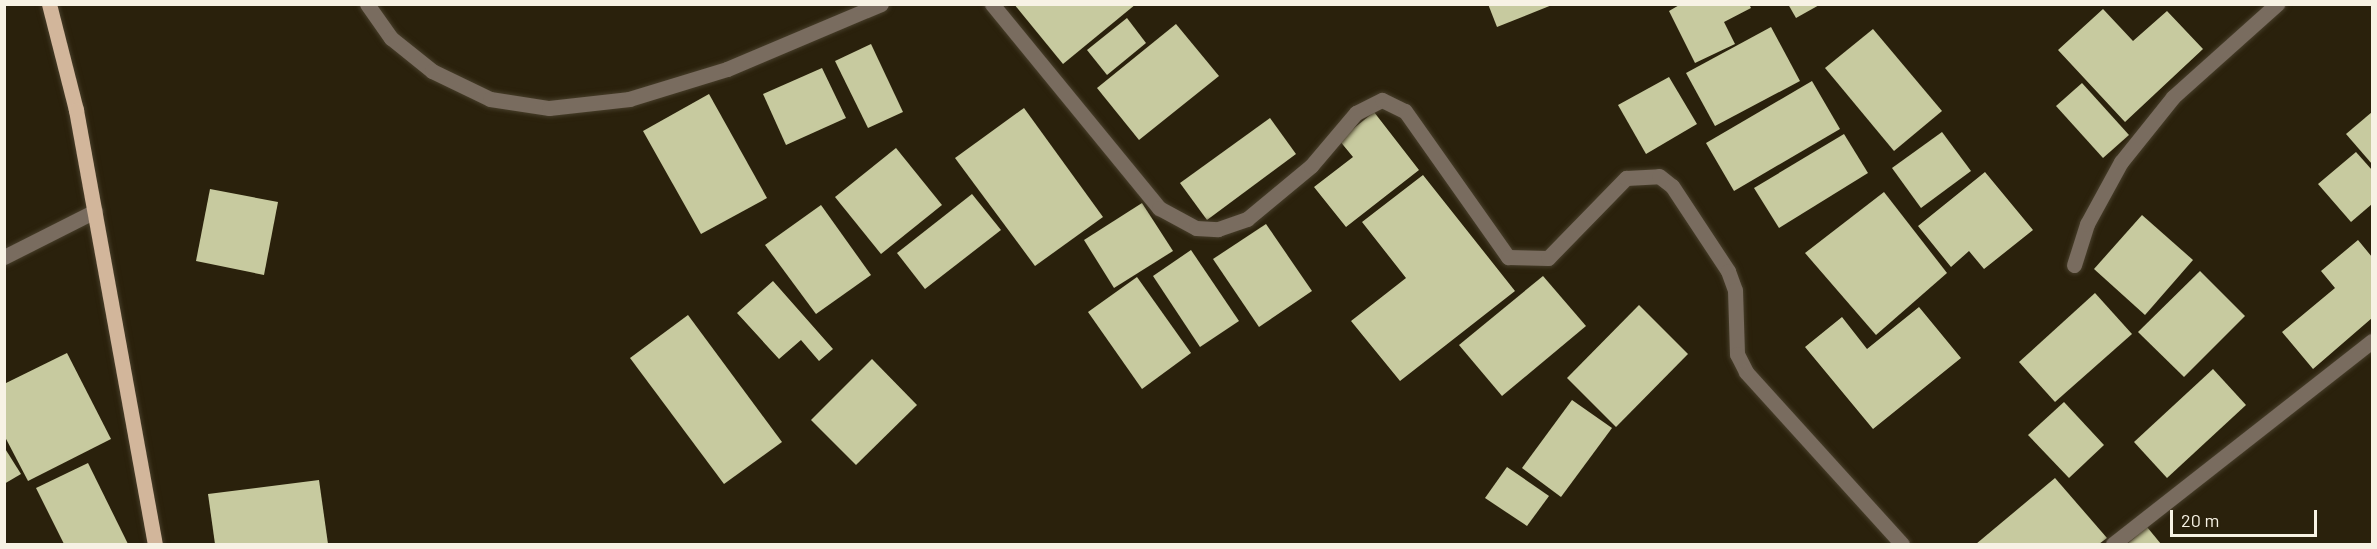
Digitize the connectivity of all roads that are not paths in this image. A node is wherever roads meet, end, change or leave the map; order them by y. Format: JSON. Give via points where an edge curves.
{"nodes":[{"id":1,"x":49,"y":4,"type":"edge"},
{"id":2,"x":367,"y":4,"type":"edge"},
{"id":3,"x":881,"y":4,"type":"edge"},
{"id":4,"x":992,"y":4,"type":"edge"},
{"id":5,"x":2277,"y":4,"type":"edge"},
{"id":6,"x":95,"y":211,"type":"junction"},
{"id":7,"x":4,"y":257,"type":"edge"},
{"id":8,"x":2074,"y":266,"type":"dead end"},
{"id":9,"x":2373,"y":341,"type":"edge"},
{"id":10,"x":155,"y":544,"type":"edge"},
{"id":11,"x":1902,"y":544,"type":"edge"},
{"id":12,"x":2113,"y":544,"type":"edge"}],
"edges":[{"from":1,"to":6,"type":"main road"},
{"from":2,"to":3,"type":"street","via":[[391,38],[432,71],[490,99],[549,108],[629,99],[728,69]]},
{"from":4,"to":11,"type":"street","via":[[1160,208],[1196,228],[1218,229],[1247,219],[1311,166],[1356,113],[1382,100],[1405,111],[1508,257],[1548,258],[1626,178],[1659,176],[1672,186],[1728,271],[1736,290],[1737,354],[1746,372]]},
{"from":5,"to":8,"type":"street","via":[[2173,97],[2121,162],[2087,224]]},
{"from":6,"to":7,"type":"street"},
{"from":6,"to":10,"type":"main road"},
{"from":9,"to":12,"type":"street"}]}
